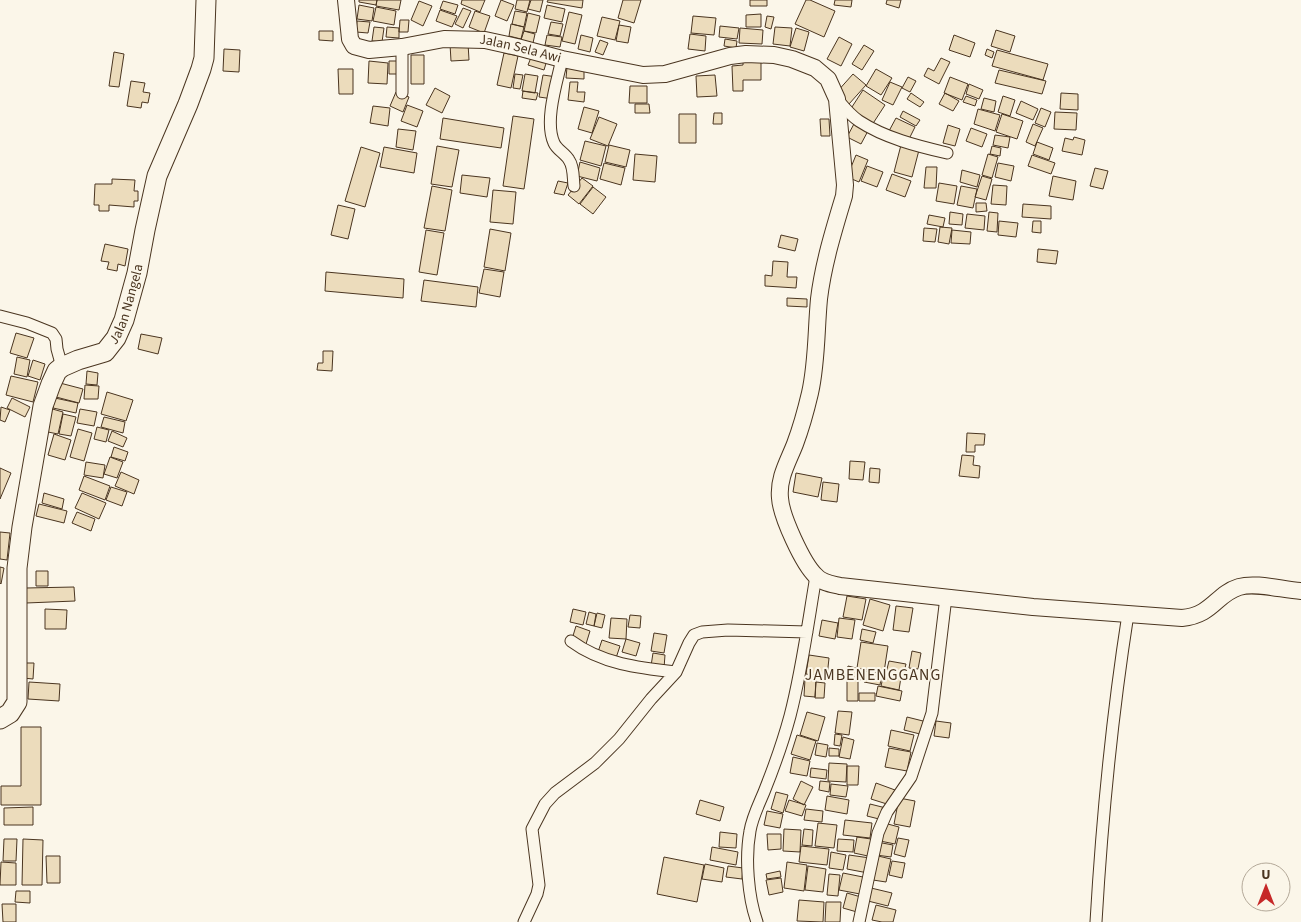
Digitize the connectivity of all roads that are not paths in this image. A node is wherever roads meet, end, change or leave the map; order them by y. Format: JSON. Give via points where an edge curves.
{"nodes":[{"id":1,"x":206,"y":0,"type":"edge"},
{"id":2,"x":346,"y":0,"type":"edge"},
{"id":3,"x":402,"y":48,"type":"junction"},
{"id":4,"x":562,"y":59,"type":"junction"},
{"id":5,"x":402,"y":92,"type":"dead end"},
{"id":6,"x":837,"y":98,"type":"junction"},
{"id":7,"x":947,"y":152,"type":"dead end"},
{"id":8,"x":574,"y":186,"type":"dead end"},
{"id":9,"x":0,"y":316,"type":"edge"},
{"id":10,"x":62,"y":367,"type":"junction"},
{"id":11,"x":816,"y":576,"type":"junction"},
{"id":12,"x":1301,"y":592,"type":"edge"},
{"id":13,"x":946,"y":597,"type":"junction"},
{"id":14,"x":1128,"y":614,"type":"junction"},
{"id":15,"x":807,"y":632,"type":"junction"},
{"id":16,"x":571,"y":641,"type":"dead end"},
{"id":17,"x":676,"y":672,"type":"junction"},
{"id":18,"x":0,"y":719,"type":"edge"},
{"id":19,"x":524,"y":922,"type":"edge"},
{"id":20,"x":757,"y":922,"type":"edge"},
{"id":21,"x":859,"y":922,"type":"edge"},
{"id":22,"x":1096,"y":922,"type":"edge"}],
"edges":[{"from":1,"to":10,"type":"main road","name":"Jalan Nangela","via":[[204,58],[158,176],[124,320],[116,338],[104,352]]},
{"from":2,"to":3,"type":"street","name":"Jalan Sela Awi","via":[[350,39],[354,46],[369,50]]},
{"from":3,"to":4,"type":"street","name":"Jalan Sela Awi","via":[[444,39],[485,40]]},
{"from":3,"to":5,"type":"street"},
{"from":4,"to":6,"type":"street","name":"Jalan Sela Awi","via":[[643,75],[665,74],[738,55],[774,55],[815,68],[828,79]]},
{"from":4,"to":8,"type":"street","via":[[550,133],[554,144],[569,159]]},
{"from":6,"to":7,"type":"street","via":[[858,120],[875,129],[910,144]]},
{"from":6,"to":11,"type":"street","via":[[844,196],[822,282],[810,393],[780,482],[780,498],[787,525]]},
{"from":9,"to":10,"type":"street","via":[[27,322],[52,333]]},
{"from":10,"to":18,"type":"main road","via":[[54,376],[43,406],[22,527],[16,586],[17,702],[10,713]]},
{"from":11,"to":13,"type":"street","via":[[823,582],[840,586]]},
{"from":11,"to":15,"type":"street"},
{"from":12,"to":14,"type":"street","via":[[1248,585],[1237,588],[1204,612],[1190,617]]},
{"from":13,"to":14,"type":"street"},
{"from":13,"to":21,"type":"street","via":[[932,713],[911,777],[887,812],[878,833]]},
{"from":14,"to":22,"type":"street","via":[[1104,808]]},
{"from":15,"to":17,"type":"street","via":[[728,630],[698,633],[689,643]]},
{"from":15,"to":20,"type":"street","via":[[788,723],[750,830],[750,890]]},
{"from":16,"to":17,"type":"street","via":[[597,656],[629,666]]},
{"from":17,"to":19,"type":"street","via":[[619,739],[542,808],[532,829],[539,885]]}]}
